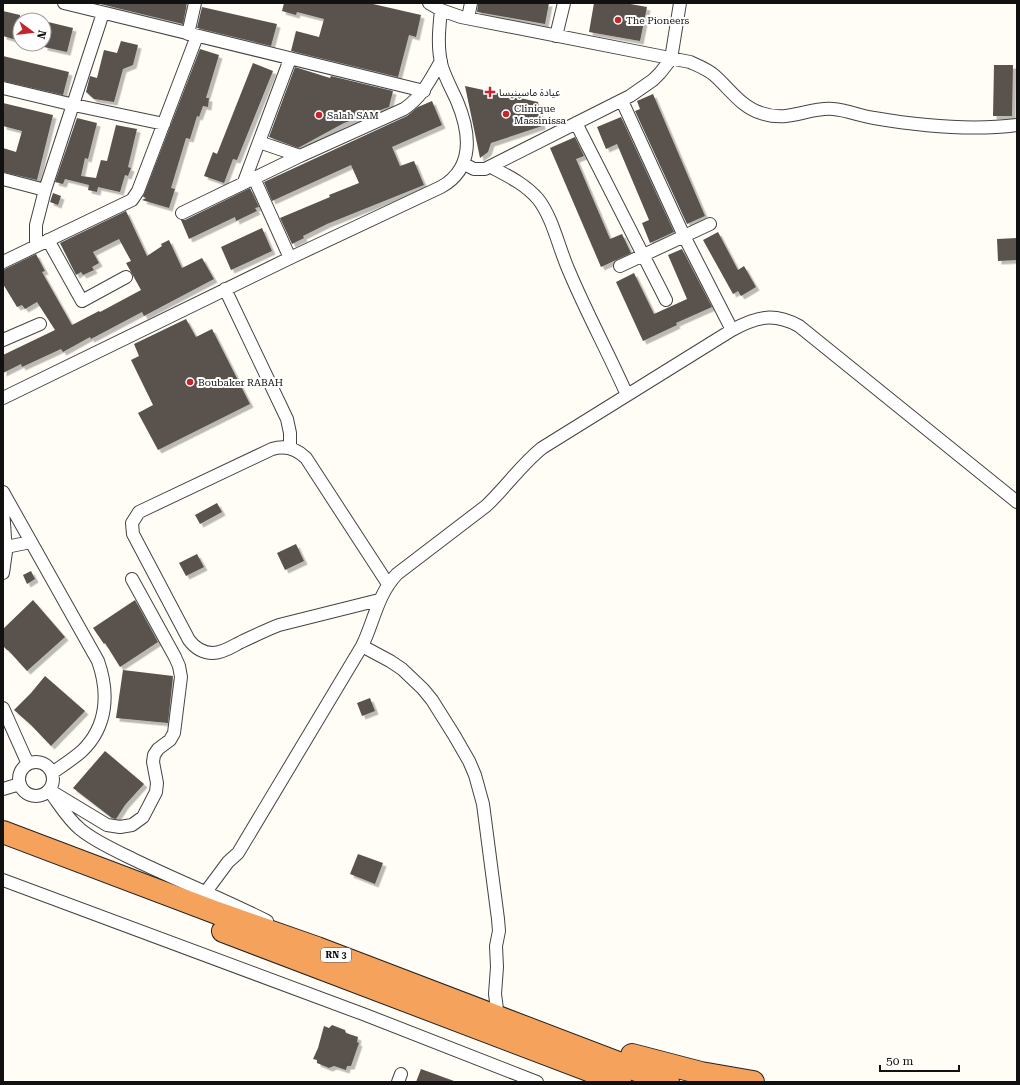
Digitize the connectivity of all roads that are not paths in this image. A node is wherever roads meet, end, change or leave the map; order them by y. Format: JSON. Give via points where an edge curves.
{"nodes":[{"id":1,"x":64,"y":3,"type":"edge"},
{"id":2,"x":195,"y":3,"type":"edge"},
{"id":3,"x":429,"y":3,"type":"edge"},
{"id":4,"x":470,"y":3,"type":"edge"},
{"id":5,"x":564,"y":3,"type":"edge"},
{"id":6,"x":680,"y":3,"type":"edge"},
{"id":7,"x":441,"y":10,"type":"junction"},
{"id":8,"x":103,"y":13,"type":"junction"},
{"id":9,"x":468,"y":18,"type":"junction"},
{"id":10,"x":193,"y":35,"type":"junction"},
{"id":11,"x":556,"y":36,"type":"junction"},
{"id":12,"x":290,"y":59,"type":"junction"},
{"id":13,"x":671,"y":59,"type":"junction"},
{"id":14,"x":440,"y":61,"type":"junction"},
{"id":15,"x":3,"y":88,"type":"edge"},
{"id":16,"x":424,"y":91,"type":"junction"},
{"id":17,"x":622,"y":101,"type":"junction"},
{"id":18,"x":74,"y":105,"type":"junction"},
{"id":19,"x":164,"y":124,"type":"junction"},
{"id":20,"x":576,"y":124,"type":"junction"},
{"id":21,"x":1017,"y":125,"type":"edge"},
{"id":22,"x":259,"y":142,"type":"junction"},
{"id":23,"x":300,"y":156,"type":"junction"},
{"id":24,"x":464,"y":164,"type":"junction"},
{"id":25,"x":490,"y":167,"type":"junction"},
{"id":26,"x":3,"y":179,"type":"edge"},
{"id":27,"x":249,"y":180,"type":"junction"},
{"id":28,"x":45,"y":190,"type":"junction"},
{"id":29,"x":182,"y":213,"type":"dead end"},
{"id":30,"x":710,"y":224,"type":"dead end"},
{"id":31,"x":684,"y":236,"type":"junction"},
{"id":32,"x":48,"y":240,"type":"junction"},
{"id":33,"x":36,"y":245,"type":"junction"},
{"id":34,"x":643,"y":254,"type":"junction"},
{"id":35,"x":290,"y":258,"type":"junction"},
{"id":36,"x":3,"y":262,"type":"edge"},
{"id":37,"x":620,"y":266,"type":"dead end"},
{"id":38,"x":126,"y":277,"type":"dead end"},
{"id":39,"x":225,"y":289,"type":"junction"},
{"id":40,"x":666,"y":300,"type":"dead end"},
{"id":41,"x":40,"y":324,"type":"dead end"},
{"id":42,"x":732,"y":330,"type":"junction"},
{"id":43,"x":3,"y":340,"type":"edge"},
{"id":44,"x":627,"y":395,"type":"junction"},
{"id":45,"x":3,"y":398,"type":"edge"},
{"id":46,"x":290,"y":448,"type":"junction"},
{"id":47,"x":3,"y":492,"type":"edge"},
{"id":48,"x":1017,"y":502,"type":"edge"},
{"id":49,"x":3,"y":509,"type":"edge"},
{"id":50,"x":31,"y":542,"type":"junction"},
{"id":51,"x":6,"y":547,"type":"junction"},
{"id":52,"x":3,"y":573,"type":"edge"},
{"id":53,"x":132,"y":579,"type":"dead end"},
{"id":54,"x":388,"y":584,"type":"junction"},
{"id":55,"x":379,"y":600,"type":"junction"},
{"id":56,"x":362,"y":646,"type":"junction"},
{"id":57,"x":3,"y":708,"type":"edge"},
{"id":58,"x":28,"y":764,"type":"junction"},
{"id":59,"x":52,"y":774,"type":"junction"},
{"id":60,"x":20,"y":784,"type":"junction"},
{"id":61,"x":3,"y":789,"type":"edge"},
{"id":62,"x":49,"y":790,"type":"junction"},
{"id":63,"x":3,"y":832,"type":"edge"},
{"id":64,"x":3,"y":847,"type":"edge"},
{"id":65,"x":3,"y":880,"type":"edge"},
{"id":66,"x":205,"y":893,"type":"junction"},
{"id":67,"x":317,"y":948,"type":"junction"},
{"id":68,"x":498,"y":1017,"type":"junction"},
{"id":69,"x":528,"y":1028,"type":"junction"},
{"id":70,"x":600,"y":1077,"type":"edge"},
{"id":71,"x":537,"y":1082,"type":"edge"},
{"id":72,"x":620,"y":1082,"type":"edge"},
{"id":73,"x":668,"y":1082,"type":"edge"},
{"id":74,"x":753,"y":1082,"type":"edge"}],
"edges":[{"from":1,"to":8,"type":"street"},
{"from":2,"to":10,"type":"street"},
{"from":3,"to":7,"type":"street"},
{"from":4,"to":9,"type":"street"},
{"from":5,"to":11,"type":"street"},
{"from":6,"to":13,"type":"street"},
{"from":7,"to":9,"type":"street"},
{"from":7,"to":14,"type":"street","via":[[438,44]]},
{"from":8,"to":10,"type":"street"},
{"from":8,"to":18,"type":"street"},
{"from":9,"to":11,"type":"street"},
{"from":10,"to":12,"type":"street"},
{"from":10,"to":19,"type":"street"},
{"from":11,"to":13,"type":"street"},
{"from":12,"to":16,"type":"street"},
{"from":12,"to":22,"type":"street"},
{"from":13,"to":17,"type":"street","via":[[660,74],[639,92]]},
{"from":13,"to":21,"type":"street","via":[[690,62],[706,70],[744,104],[769,116],[787,117],[831,109],[873,118],[956,128]]},
{"from":14,"to":16,"type":"street"},
{"from":14,"to":24,"type":"street","via":[[464,120]]},
{"from":15,"to":18,"type":"street"},
{"from":16,"to":23,"type":"street","via":[[404,110]]},
{"from":17,"to":20,"type":"street"},
{"from":17,"to":31,"type":"street"},
{"from":18,"to":19,"type":"street"},
{"from":18,"to":28,"type":"street"},
{"from":19,"to":32,"type":"street","via":[[138,191],[132,200]]},
{"from":20,"to":25,"type":"street"},
{"from":20,"to":34,"type":"street"},
{"from":22,"to":23,"type":"street"},
{"from":22,"to":27,"type":"street"},
{"from":23,"to":27,"type":"street"},
{"from":24,"to":25,"type":"street","via":[[474,170]]},
{"from":24,"to":35,"type":"street","via":[[455,178],[441,187]]},
{"from":25,"to":44,"type":"street","via":[[525,186],[544,208],[572,279]]},
{"from":26,"to":28,"type":"street"},
{"from":27,"to":29,"type":"street"},
{"from":27,"to":35,"type":"street"},
{"from":28,"to":33,"type":"street","via":[[36,225]]},
{"from":30,"to":31,"type":"street"},
{"from":31,"to":34,"type":"street"},
{"from":31,"to":42,"type":"street"},
{"from":32,"to":33,"type":"street"},
{"from":32,"to":38,"type":"street","via":[[82,301]]},
{"from":33,"to":36,"type":"street"},
{"from":34,"to":37,"type":"street"},
{"from":34,"to":40,"type":"street"},
{"from":35,"to":39,"type":"street"},
{"from":39,"to":45,"type":"street"},
{"from":39,"to":46,"type":"street","via":[[287,419]]},
{"from":41,"to":43,"type":"street"},
{"from":42,"to":44,"type":"street"},
{"from":42,"to":48,"type":"street","via":[[748,321],[765,317],[783,319],[798,326]]},
{"from":44,"to":54,"type":"street","via":[[537,452],[486,506],[397,574]]},
{"from":46,"to":54,"type":"street","via":[[306,458]]},
{"from":46,"to":55,"type":"street","via":[[272,449],[139,512],[134,518],[132,534],[189,640],[201,651],[217,653],[279,625]]},
{"from":47,"to":50,"type":"street"},
{"from":49,"to":51,"type":"street"},
{"from":50,"to":51,"type":"street"},
{"from":50,"to":59,"type":"street","via":[[98,661],[104,676],[106,692],[100,724],[92,738],[82,751]]},
{"from":51,"to":52,"type":"street"},
{"from":53,"to":62,"type":"street","via":[[181,671],[174,733],[170,740],[155,752],[153,758],[156,792],[143,817],[132,825],[120,828],[107,825]]},
{"from":54,"to":55,"type":"street"},
{"from":55,"to":56,"type":"street"},
{"from":56,"to":66,"type":"street","via":[[238,853]]},
{"from":56,"to":68,"type":"street","via":[[402,669],[423,689],[462,748],[475,775],[483,804],[498,919],[494,994]]},
{"from":57,"to":58,"type":"street"},
{"from":58,"to":59,"type":"street","via":[[44,764]]},
{"from":58,"to":60,"type":"street","via":[[21,772]]},
{"from":59,"to":62,"type":"street"},
{"from":60,"to":61,"type":"street"},
{"from":60,"to":62,"type":"street","via":[[26,793],[34,796],[42,795]]},
{"from":62,"to":66,"type":"street","via":[[80,829],[128,857]]},
{"from":63,"to":67,"type":"highway","number":"RN 3"},
{"from":64,"to":70,"type":"highway","number":"RN 3"},
{"from":65,"to":71,"type":"street","via":[[363,1014]]},
{"from":66,"to":67,"type":"street","via":[[228,902]]},
{"from":67,"to":68,"type":"highway","number":"RN 3"},
{"from":68,"to":69,"type":"highway","number":"RN 3"},
{"from":69,"to":73,"type":"highway","number":"RN 3"},
{"from":69,"to":74,"type":"highway","via":[[701,1073]]},
{"from":70,"to":72,"type":"highway","number":"RN 3"}]}
